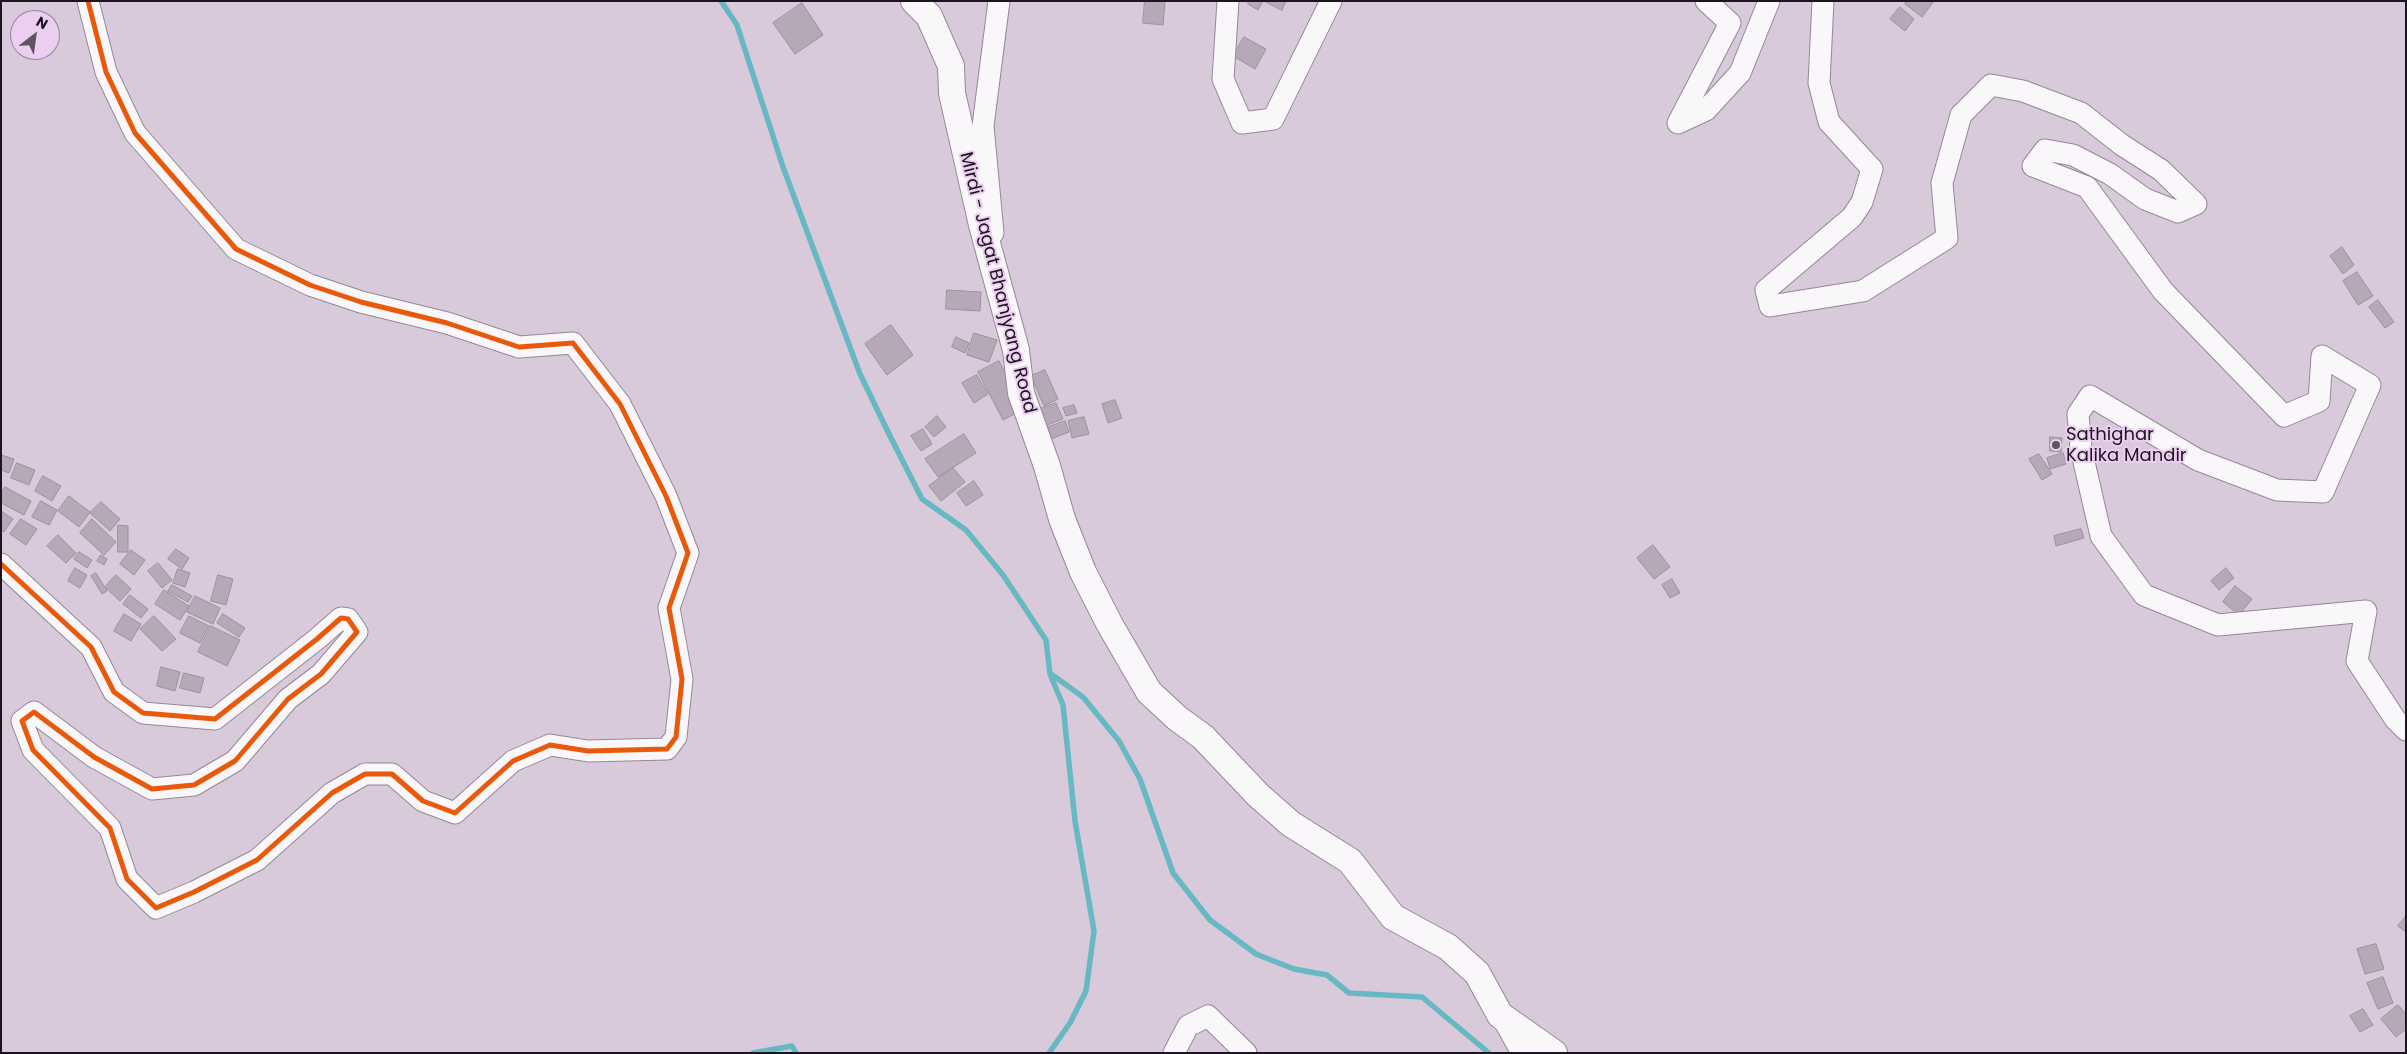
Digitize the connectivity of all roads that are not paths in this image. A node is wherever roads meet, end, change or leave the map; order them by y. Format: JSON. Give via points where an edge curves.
{"nodes":[{"id":1,"x":88,"y":1,"type":"edge"},
{"id":2,"x":914,"y":1,"type":"edge"},
{"id":3,"x":999,"y":1,"type":"edge"},
{"id":4,"x":1228,"y":1,"type":"edge"},
{"id":5,"x":1331,"y":1,"type":"edge"},
{"id":6,"x":1706,"y":1,"type":"edge"},
{"id":7,"x":1769,"y":1,"type":"edge"},
{"id":8,"x":1823,"y":1,"type":"edge"},
{"id":9,"x":999,"y":291,"type":"junction"},
{"id":10,"x":1,"y":564,"type":"edge"},
{"id":11,"x":2406,"y":730,"type":"edge"},
{"id":12,"x":1500,"y":1015,"type":"junction"},
{"id":13,"x":1174,"y":1053,"type":"edge"},
{"id":14,"x":1246,"y":1053,"type":"edge"},
{"id":15,"x":1522,"y":1053,"type":"edge"},
{"id":16,"x":1554,"y":1053,"type":"edge"}],
"edges":[{"from":1,"to":10,"type":"street","via":[[106,72],[134,133],[236,250],[318,288],[447,323],[519,347],[573,343],[620,404],[666,496],[688,553],[669,608],[682,678],[676,737],[667,749],[588,751],[550,745],[513,761],[455,813],[423,801],[392,774],[366,774],[332,793],[257,860],[156,908],[127,879],[110,828],[33,750],[22,721],[34,712],[94,757],[152,790],[194,785],[235,761],[288,699],[321,674],[356,632],[348,618],[341,618],[215,719],[143,713],[114,692],[91,647]]},
{"from":2,"to":9,"type":"street","name":"Mirdi - Jagat Bhanjyang Road","via":[[929,16],[951,66],[952,93]]},
{"from":3,"to":9,"type":"street","via":[[984,126]]},
{"from":4,"to":5,"type":"street","via":[[1223,79],[1242,123],[1274,120]]},
{"from":6,"to":7,"type":"street","via":[[1730,23],[1678,123],[1706,110],[1740,73]]},
{"from":8,"to":11,"type":"street","via":[[1819,83],[1829,122],[1872,169],[1862,202],[1852,217],[1766,290],[1770,306],[1863,290],[1947,238],[1942,184],[1961,115],[1991,85],[2023,91],[2081,113],[2161,170],[2196,204],[2178,212],[2145,199],[2110,174],[2073,155],[2044,150],[2032,166],[2087,187],[2163,291],[2284,416],[2319,401],[2322,356],[2370,385],[2323,492],[2277,490],[2198,460],[2090,396],[2078,414],[2081,449],[2101,536],[2144,595],[2218,625],[2366,611],[2358,661],[2395,719]]},
{"from":9,"to":12,"type":"street","name":"Mirdi - Jagat Bhanjyang Road","via":[[1016,350],[1021,393],[1062,519],[1083,572],[1149,692],[1203,737],[1258,795],[1291,824],[1350,861],[1393,917],[1448,947],[1477,973]]},
{"from":12,"to":15,"type":"street"},
{"from":12,"to":16,"type":"street","name":"Mirdi - Jagat Bhanjyang Road"},
{"from":13,"to":14,"type":"street","via":[[1188,1026],[1208,1016]]}]}
